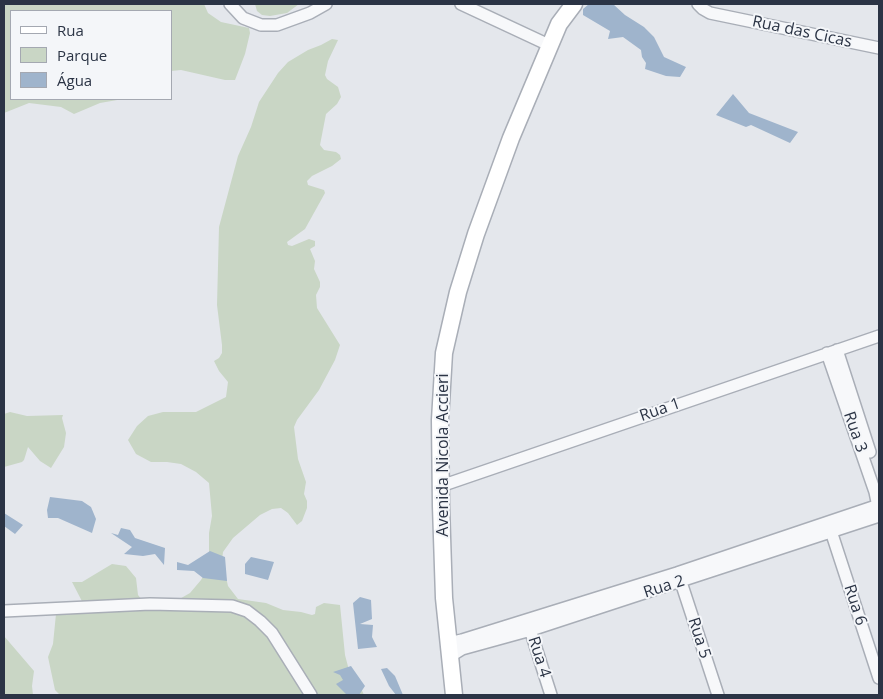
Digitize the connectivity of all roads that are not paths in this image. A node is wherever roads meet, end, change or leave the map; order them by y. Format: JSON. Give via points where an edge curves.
{"nodes":[{"id":1,"x":230,"y":4,"type":"edge"},
{"id":2,"x":326,"y":4,"type":"edge"},
{"id":3,"x":461,"y":4,"type":"edge"},
{"id":4,"x":562,"y":4,"type":"edge"},
{"id":5,"x":574,"y":4,"type":"edge"},
{"id":6,"x":698,"y":4,"type":"edge"},
{"id":7,"x":559,"y":24,"type":"junction"},
{"id":8,"x":551,"y":46,"type":"junction"},
{"id":9,"x":879,"y":48,"type":"edge"},
{"id":10,"x":879,"y":336,"type":"edge"},
{"id":11,"x":832,"y":352,"type":"junction"},
{"id":12,"x":879,"y":483,"type":"edge"},
{"id":13,"x":442,"y":486,"type":"junction"},
{"id":14,"x":879,"y":510,"type":"edge"},
{"id":15,"x":830,"y":528,"type":"junction"},
{"id":16,"x":679,"y":577,"type":"junction"},
{"id":17,"x":4,"y":611,"type":"edge"},
{"id":18,"x":529,"y":625,"type":"junction"},
{"id":19,"x":449,"y":650,"type":"junction"},
{"id":20,"x":879,"y":678,"type":"edge"},
{"id":21,"x":311,"y":695,"type":"edge"},
{"id":22,"x":454,"y":695,"type":"edge"},
{"id":23,"x":551,"y":695,"type":"edge"},
{"id":24,"x":718,"y":695,"type":"edge"}],
"edges":[{"from":1,"to":2,"type":"street","via":[[243,18],[261,25],[277,25]]},
{"from":3,"to":8,"type":"street"},
{"from":4,"to":7,"type":"street","name":"Avenida Nicola Accieri"},
{"from":5,"to":7,"type":"street","name":"Avenida Nicola Accieri"},
{"from":6,"to":9,"type":"street","name":"Rua das Cicas","via":[[710,12]]},
{"from":7,"to":8,"type":"street","name":"Avenida Nicola Accieri"},
{"from":8,"to":13,"type":"street","name":"Avenida Nicola Accieri","via":[[511,138],[458,292],[444,353],[440,420]]},
{"from":10,"to":11,"type":"street","name":"Rua 1"},
{"from":11,"to":12,"type":"street","name":"Rua 3"},
{"from":11,"to":13,"type":"street","name":"Rua 1"},
{"from":11,"to":14,"type":"street","name":"Rua 3"},
{"from":13,"to":19,"type":"street","name":"Avenida Nicola Accieri","via":[[444,598]]},
{"from":14,"to":15,"type":"street","name":"Rua 2"},
{"from":15,"to":16,"type":"street","name":"Rua 2"},
{"from":15,"to":20,"type":"street","name":"Rua 6"},
{"from":16,"to":18,"type":"street","name":"Rua 2"},
{"from":16,"to":24,"type":"street","name":"Rua 5"},
{"from":17,"to":21,"type":"street","via":[[150,604],[232,606],[247,612],[272,633]]},
{"from":18,"to":19,"type":"street","name":"Rua 2","via":[[462,649]]},
{"from":18,"to":23,"type":"street","name":"Rua 4"},
{"from":19,"to":22,"type":"street","name":"Avenida Nicola Accieri"}]}
